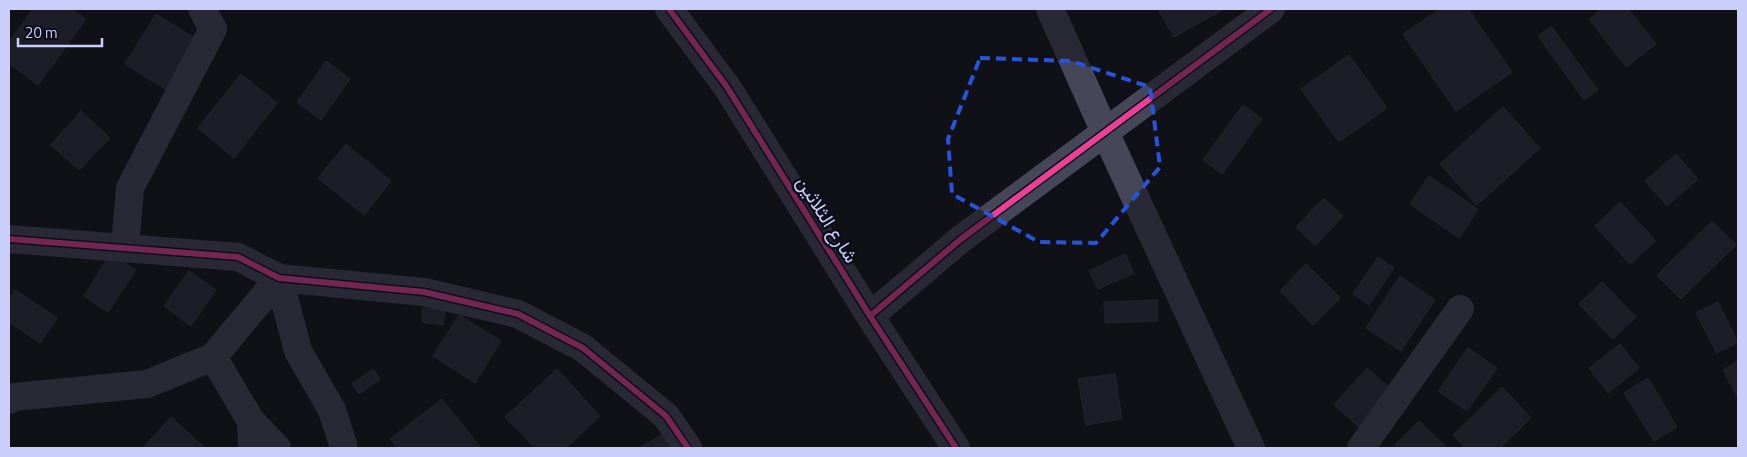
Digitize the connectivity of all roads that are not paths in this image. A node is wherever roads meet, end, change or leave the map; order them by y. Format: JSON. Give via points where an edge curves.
{"nodes":[{"id":1,"x":202,"y":9,"type":"edge"},
{"id":2,"x":669,"y":9,"type":"edge"},
{"id":3,"x":1050,"y":9,"type":"edge"},
{"id":4,"x":1271,"y":9,"type":"edge"},
{"id":5,"x":1104,"y":132,"type":"junction"},
{"id":6,"x":9,"y":239,"type":"edge"},
{"id":7,"x":126,"y":248,"type":"junction"},
{"id":8,"x":279,"y":278,"type":"junction"},
{"id":9,"x":1460,"y":308,"type":"dead end"},
{"id":10,"x":870,"y":316,"type":"junction"},
{"id":11,"x":213,"y":357,"type":"junction"},
{"id":12,"x":9,"y":400,"type":"edge"},
{"id":13,"x":251,"y":421,"type":"junction"},
{"id":14,"x":252,"y":448,"type":"edge"},
{"id":15,"x":277,"y":448,"type":"edge"},
{"id":16,"x":343,"y":448,"type":"edge"},
{"id":17,"x":688,"y":448,"type":"edge"},
{"id":18,"x":956,"y":448,"type":"edge"},
{"id":19,"x":1251,"y":448,"type":"edge"},
{"id":20,"x":1361,"y":448,"type":"edge"}],
"edges":[{"from":1,"to":7,"type":"street","via":[[212,29],[130,188]]},
{"from":2,"to":10,"type":"street","name":"شارع الثلاثين","via":[[727,87]]},
{"from":3,"to":5,"type":"street"},
{"from":4,"to":5,"type":"street"},
{"from":5,"to":10,"type":"street","via":[[961,239]]},
{"from":5,"to":19,"type":"street"},
{"from":6,"to":7,"type":"street"},
{"from":7,"to":8,"type":"street","via":[[238,257]]},
{"from":8,"to":11,"type":"street"},
{"from":8,"to":16,"type":"street","via":[[298,351],[332,410]]},
{"from":8,"to":17,"type":"street","via":[[424,292],[518,314],[583,348],[666,416]]},
{"from":9,"to":20,"type":"street"},
{"from":10,"to":18,"type":"street","name":"شارع الثلاثين"},
{"from":11,"to":12,"type":"street","via":[[147,384]]},
{"from":11,"to":13,"type":"street"},
{"from":13,"to":14,"type":"street"},
{"from":13,"to":15,"type":"street"}]}
